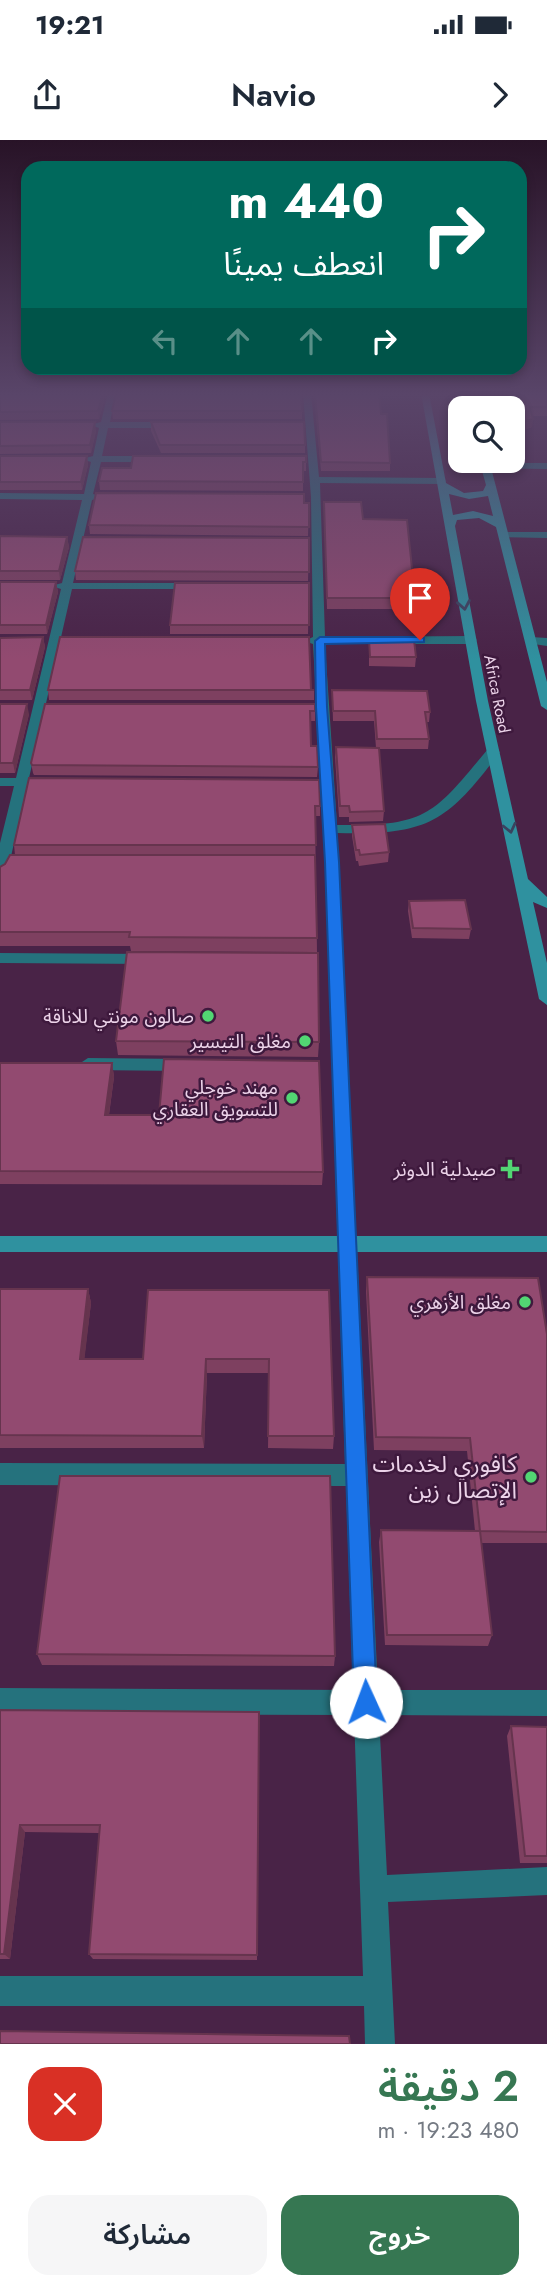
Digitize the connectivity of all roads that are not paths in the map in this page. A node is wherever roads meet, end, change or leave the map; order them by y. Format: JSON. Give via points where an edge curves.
{"nodes":[{"id":1,"x":91,"y":482,"type":"edge"},
{"id":2,"x":313,"y":482,"type":"edge"},
{"id":3,"x":433,"y":482,"type":"edge"},
{"id":4,"x":442,"y":482,"type":"junction"},
{"id":5,"x":490,"y":482,"type":"edge"},
{"id":6,"x":491,"y":485,"type":"junction"},
{"id":7,"x":0,"y":496,"type":"edge"},
{"id":8,"x":87,"y":497,"type":"junction"},
{"id":9,"x":114,"y":497,"type":"edge"},
{"id":10,"x":450,"y":525,"type":"junction"},
{"id":11,"x":503,"y":531,"type":"junction"},
{"id":12,"x":547,"y":535,"type":"edge"},
{"id":13,"x":39,"y":586,"type":"edge"},
{"id":14,"x":65,"y":586,"type":"junction"},
{"id":15,"x":204,"y":586,"type":"edge"},
{"id":16,"x":471,"y":640,"type":"junction"},
{"id":17,"x":48,"y":641,"type":"junction"},
{"id":18,"x":68,"y":641,"type":"edge"},
{"id":19,"x":292,"y":641,"type":"edge"},
{"id":20,"x":320,"y":641,"type":"junction"},
{"id":21,"x":531,"y":641,"type":"junction"},
{"id":22,"x":547,"y":642,"type":"edge"},
{"id":23,"x":547,"y":706,"type":"edge"},
{"id":24,"x":493,"y":752,"type":"junction"},
{"id":25,"x":0,"y":782,"type":"edge"},
{"id":26,"x":20,"y":782,"type":"junction"},
{"id":27,"x":48,"y":783,"type":"edge"},
{"id":28,"x":330,"y":830,"type":"junction"},
{"id":29,"x":5,"y":865,"type":"edge"},
{"id":30,"x":522,"y":881,"type":"junction"},
{"id":31,"x":547,"y":903,"type":"edge"},
{"id":32,"x":0,"y":958,"type":"edge"},
{"id":33,"x":168,"y":959,"type":"edge"},
{"id":34,"x":544,"y":962,"type":"edge"},
{"id":35,"x":547,"y":999,"type":"edge"},
{"id":36,"x":68,"y":1064,"type":"edge"},
{"id":37,"x":204,"y":1065,"type":"edge"},
{"id":38,"x":0,"y":1244,"type":"edge"},
{"id":39,"x":346,"y":1244,"type":"junction"},
{"id":40,"x":547,"y":1244,"type":"edge"},
{"id":41,"x":0,"y":1475,"type":"edge"},
{"id":42,"x":356,"y":1475,"type":"junction"},
{"id":43,"x":0,"y":1701,"type":"edge"},
{"id":44,"x":366,"y":1702,"type":"junction"},
{"id":45,"x":547,"y":1703,"type":"edge"},
{"id":46,"x":547,"y":1881,"type":"edge"},
{"id":47,"x":373,"y":1889,"type":"junction"},
{"id":48,"x":0,"y":1991,"type":"edge"},
{"id":49,"x":378,"y":1991,"type":"junction"},
{"id":50,"x":380,"y":2044,"type":"edge"}],
"edges":[{"from":1,"to":8,"type":"street"},
{"from":2,"to":20,"type":"street","via":[[309,497],[309,587]]},
{"from":3,"to":4,"type":"street"},
{"from":4,"to":6,"type":"street","via":[[452,492],[470,496],[487,493]]},
{"from":4,"to":10,"type":"street","name":"Africa Road"},
{"from":5,"to":6,"type":"street"},
{"from":6,"to":11,"type":"street"},
{"from":7,"to":8,"type":"street"},
{"from":8,"to":9,"type":"street"},
{"from":8,"to":14,"type":"street"},
{"from":10,"to":11,"type":"street","via":[[458,516],[479,514],[492,518]]},
{"from":10,"to":16,"type":"street","name":"Africa Road","one_way":true},
{"from":11,"to":12,"type":"street"},
{"from":11,"to":21,"type":"street"},
{"from":13,"to":14,"type":"street"},
{"from":14,"to":15,"type":"street"},
{"from":14,"to":17,"type":"street"},
{"from":16,"to":20,"type":"street"},
{"from":16,"to":24,"type":"street","name":"Africa Road"},
{"from":17,"to":18,"type":"street"},
{"from":17,"to":26,"type":"street","via":[[39,707]]},
{"from":19,"to":20,"type":"street"},
{"from":20,"to":28,"type":"street","via":[[315,707],[319,783]]},
{"from":21,"to":22,"type":"street"},
{"from":21,"to":23,"type":"street"},
{"from":24,"to":28,"type":"street","via":[[450,801],[424,820],[392,828]]},
{"from":24,"to":30,"type":"street","name":"Africa Road","one_way":true},
{"from":25,"to":26,"type":"street"},
{"from":26,"to":27,"type":"street"},
{"from":26,"to":29,"type":"street"},
{"from":28,"to":39,"type":"street","via":[[325,862],[328,960]]},
{"from":30,"to":31,"type":"street"},
{"from":30,"to":34,"type":"street","name":"Africa Road"},
{"from":32,"to":33,"type":"street"},
{"from":34,"to":35,"type":"street","name":"Africa Road"},
{"from":36,"to":37,"type":"street"},
{"from":38,"to":39,"type":"street"},
{"from":39,"to":40,"type":"street"},
{"from":39,"to":42,"type":"street"},
{"from":41,"to":42,"type":"street"},
{"from":42,"to":44,"type":"street"},
{"from":43,"to":44,"type":"street"},
{"from":44,"to":45,"type":"street"},
{"from":44,"to":47,"type":"street"},
{"from":46,"to":47,"type":"street"},
{"from":47,"to":49,"type":"street"},
{"from":48,"to":49,"type":"street"},
{"from":49,"to":50,"type":"street"}]}
